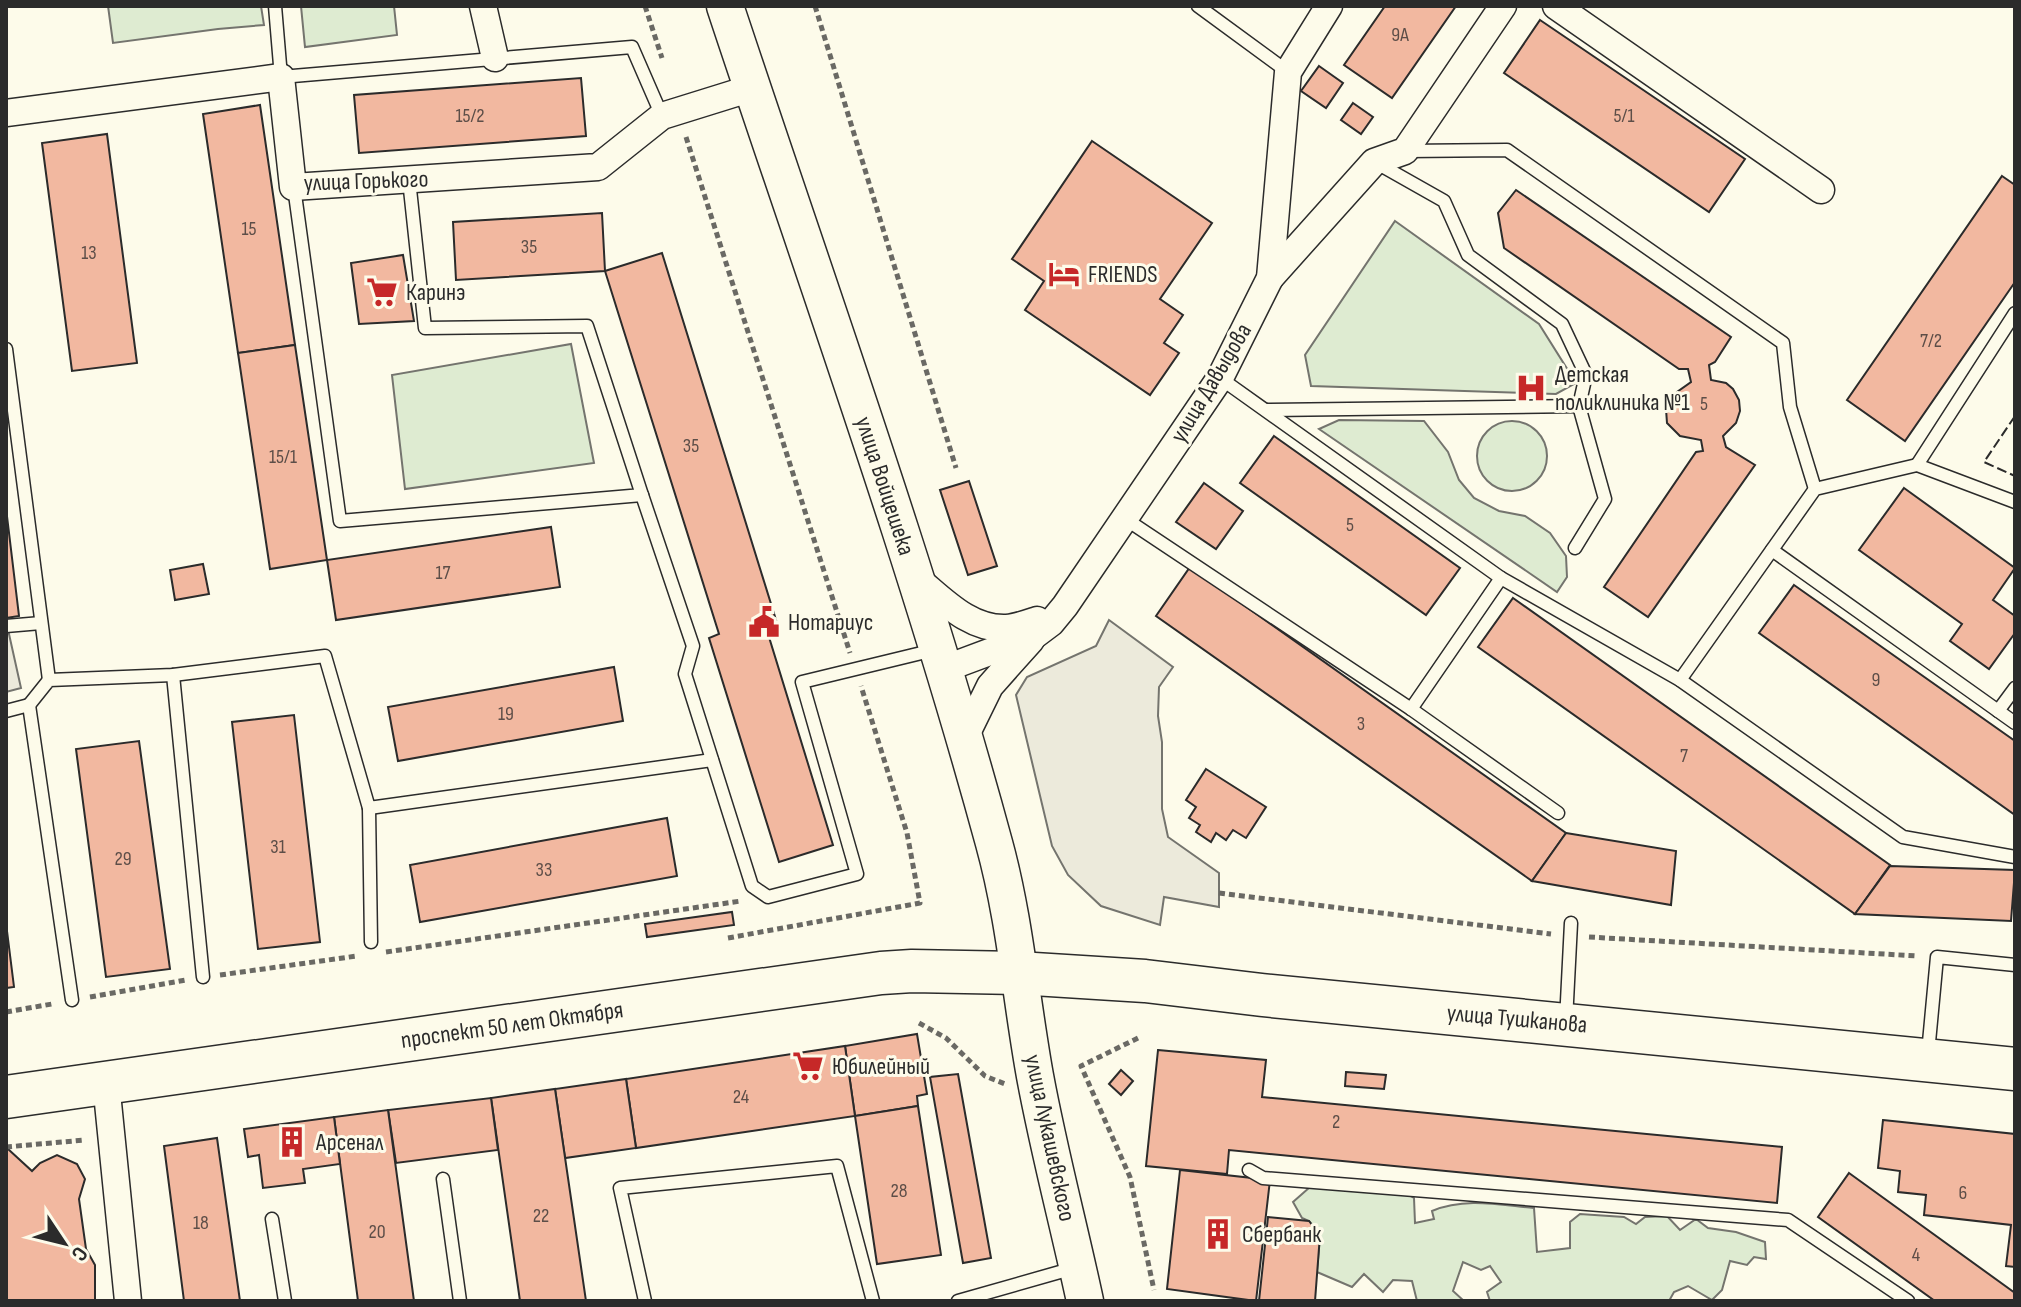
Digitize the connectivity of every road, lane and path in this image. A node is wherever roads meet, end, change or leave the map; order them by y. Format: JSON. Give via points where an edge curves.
{"nodes":[{"id":1,"x":275,"y":6,"type":"edge"},
{"id":2,"x":483,"y":6,"type":"edge"},
{"id":3,"x":645,"y":6,"type":"edge"},
{"id":4,"x":725,"y":6,"type":"edge"},
{"id":5,"x":815,"y":6,"type":"edge"},
{"id":6,"x":1198,"y":6,"type":"edge"},
{"id":7,"x":1329,"y":6,"type":"edge"},
{"id":8,"x":1503,"y":6,"type":"edge"},
{"id":9,"x":1556,"y":6,"type":"edge"},
{"id":10,"x":495,"y":58,"type":"junction"},
{"id":11,"x":1288,"y":72,"type":"junction"},
{"id":12,"x":281,"y":77,"type":"junction"},
{"id":13,"x":752,"y":88,"type":"junction"},
{"id":14,"x":6,"y":113,"type":"edge"},
{"id":15,"x":670,"y":113,"type":"junction"},
{"id":16,"x":1405,"y":151,"type":"junction"},
{"id":17,"x":1374,"y":162,"type":"junction"},
{"id":18,"x":409,"y":180,"type":"junction"},
{"id":19,"x":293,"y":187,"type":"junction"},
{"id":20,"x":1821,"y":190,"type":"dead end"},
{"id":21,"x":1270,"y":278,"type":"junction"},
{"id":22,"x":2015,"y":313,"type":"edge"},
{"id":23,"x":6,"y":349,"type":"edge"},
{"id":24,"x":1220,"y":378,"type":"junction"},
{"id":25,"x":1579,"y":406,"type":"junction"},
{"id":26,"x":1266,"y":410,"type":"junction"},
{"id":27,"x":1917,"y":465,"type":"junction"},
{"id":28,"x":956,"y":468,"type":"dead end"},
{"id":29,"x":1815,"y":489,"type":"junction"},
{"id":30,"x":642,"y":495,"type":"junction"},
{"id":31,"x":2015,"y":502,"type":"edge"},
{"id":32,"x":1124,"y":518,"type":"junction"},
{"id":33,"x":1575,"y":548,"type":"dead end"},
{"id":34,"x":1772,"y":550,"type":"junction"},
{"id":35,"x":915,"y":577,"type":"junction"},
{"id":36,"x":1501,"y":578,"type":"junction"},
{"id":37,"x":1065,"y":606,"type":"junction"},
{"id":38,"x":41,"y":623,"type":"junction"},
{"id":39,"x":6,"y":626,"type":"edge"},
{"id":40,"x":1035,"y":635,"type":"junction"},
{"id":41,"x":941,"y":659,"type":"junction"},
{"id":42,"x":855,"y":669,"type":"junction"},
{"id":43,"x":173,"y":675,"type":"junction"},
{"id":44,"x":49,"y":680,"type":"junction"},
{"id":45,"x":1680,"y":680,"type":"junction"},
{"id":46,"x":2015,"y":688,"type":"edge"},
{"id":47,"x":29,"y":705,"type":"junction"},
{"id":48,"x":1411,"y":709,"type":"junction"},
{"id":49,"x":6,"y":711,"type":"edge"},
{"id":50,"x":1998,"y":711,"type":"junction"},
{"id":51,"x":2015,"y":723,"type":"edge"},
{"id":52,"x":964,"y":739,"type":"junction"},
{"id":53,"x":712,"y":760,"type":"junction"},
{"id":54,"x":369,"y":808,"type":"junction"},
{"id":55,"x":1558,"y":813,"type":"dead end"},
{"id":56,"x":2015,"y":857,"type":"edge"},
{"id":57,"x":1219,"y":893,"type":"dead end"},
{"id":58,"x":1572,"y":930,"type":"junction"},
{"id":59,"x":728,"y":938,"type":"dead end"},
{"id":60,"x":371,"y":942,"type":"dead end"},
{"id":61,"x":1937,"y":957,"type":"junction"},
{"id":62,"x":2015,"y":965,"type":"edge"},
{"id":63,"x":1018,"y":973,"type":"junction"},
{"id":64,"x":203,"y":977,"type":"dead end"},
{"id":65,"x":72,"y":1000,"type":"dead end"},
{"id":66,"x":919,"y":1023,"type":"dead end"},
{"id":67,"x":1566,"y":1024,"type":"junction"},
{"id":68,"x":1138,"y":1038,"type":"dead end"},
{"id":69,"x":1927,"y":1060,"type":"junction"},
{"id":70,"x":2015,"y":1069,"type":"edge"},
{"id":71,"x":106,"y":1083,"type":"junction"},
{"id":72,"x":6,"y":1097,"type":"edge"},
{"id":73,"x":1007,"y":1098,"type":"dead end"},
{"id":74,"x":112,"y":1138,"type":"junction"},
{"id":75,"x":6,"y":1147,"type":"edge"},
{"id":76,"x":1249,"y":1170,"type":"dead end"},
{"id":77,"x":443,"y":1179,"type":"dead end"},
{"id":78,"x":272,"y":1219,"type":"dead end"},
{"id":79,"x":1081,"y":1284,"type":"edge"},
{"id":80,"x":1154,"y":1290,"type":"dead end"},
{"id":81,"x":128,"y":1301,"type":"edge"},
{"id":82,"x":285,"y":1301,"type":"edge"},
{"id":83,"x":460,"y":1301,"type":"edge"},
{"id":84,"x":645,"y":1301,"type":"edge"},
{"id":85,"x":873,"y":1301,"type":"edge"},
{"id":86,"x":958,"y":1301,"type":"edge"},
{"id":87,"x":1908,"y":1301,"type":"edge"}],
"edges":[{"from":1,"to":12,"type":"lane"},
{"from":2,"to":10,"type":"street"},
{"from":3,"to":15,"type":"path"},
{"from":4,"to":13,"type":"main road","name":"улица Войцешека"},
{"from":5,"to":28,"type":"path"},
{"from":6,"to":11,"type":"lane"},
{"from":7,"to":11,"type":"street","name":"улица Давыдова"},
{"from":8,"to":16,"type":"street"},
{"from":9,"to":20,"type":"street"},
{"from":10,"to":12,"type":"lane"},
{"from":10,"to":15,"type":"lane","via":[[632,47]]},
{"from":11,"to":21,"type":"street","name":"улица Давыдова"},
{"from":12,"to":14,"type":"street"},
{"from":12,"to":19,"type":"street","name":"улица Горького"},
{"from":13,"to":15,"type":"street","name":"улица Горького"},
{"from":13,"to":35,"type":"main road","name":"улица Войцешека"},
{"from":15,"to":18,"type":"street","name":"улица Горького","via":[[598,167]]},
{"from":15,"to":42,"type":"path"},
{"from":16,"to":17,"type":"street"},
{"from":16,"to":29,"type":"lane","via":[[1507,150],[1783,343],[1790,407]]},
{"from":17,"to":21,"type":"street"},
{"from":17,"to":25,"type":"lane","via":[[1444,201],[1468,255],[1562,324],[1586,375]]},
{"from":18,"to":19,"type":"street","name":"улица Горького"},
{"from":18,"to":30,"type":"lane","via":[[425,328],[587,326]]},
{"from":19,"to":30,"type":"lane","via":[[340,521]]},
{"from":21,"to":24,"type":"street","name":"улица Давыдова"},
{"from":22,"to":27,"type":"lane"},
{"from":23,"to":38,"type":"lane"},
{"from":24,"to":26,"type":"lane"},
{"from":24,"to":32,"type":"street","name":"улица Давыдова"},
{"from":25,"to":26,"type":"lane"},
{"from":25,"to":33,"type":"lane","via":[[1605,499]]},
{"from":26,"to":36,"type":"lane"},
{"from":27,"to":29,"type":"lane"},
{"from":27,"to":31,"type":"lane"},
{"from":29,"to":34,"type":"lane"},
{"from":30,"to":53,"type":"lane","via":[[693,646],[685,674]]},
{"from":32,"to":37,"type":"street","name":"улица Давыдова"},
{"from":32,"to":48,"type":"lane"},
{"from":34,"to":45,"type":"lane"},
{"from":34,"to":50,"type":"lane"},
{"from":35,"to":37,"type":"street","via":[[965,618],[985,626],[1008,628],[1050,617]]},
{"from":35,"to":41,"type":"main road","name":"улица Войцешека"},
{"from":36,"to":45,"type":"lane"},
{"from":36,"to":48,"type":"lane"},
{"from":37,"to":40,"type":"street","name":"улица Давыдова"},
{"from":38,"to":39,"type":"lane"},
{"from":38,"to":44,"type":"lane"},
{"from":40,"to":41,"type":"street","name":"улица Давыдова"},
{"from":40,"to":52,"type":"street","via":[[990,686]]},
{"from":41,"to":42,"type":"lane"},
{"from":41,"to":52,"type":"main road","name":"улица Войцешека"},
{"from":42,"to":53,"type":"lane","via":[[802,682],[857,874],[768,897],[752,886]]},
{"from":42,"to":59,"type":"path","via":[[907,833],[920,903]]},
{"from":43,"to":44,"type":"lane"},
{"from":43,"to":54,"type":"lane","via":[[325,656]]},
{"from":43,"to":64,"type":"lane"},
{"from":44,"to":47,"type":"lane"},
{"from":45,"to":56,"type":"lane","via":[[1903,837]]},
{"from":46,"to":50,"type":"lane"},
{"from":47,"to":49,"type":"lane"},
{"from":47,"to":65,"type":"lane"},
{"from":48,"to":55,"type":"lane"},
{"from":50,"to":51,"type":"lane"},
{"from":52,"to":63,"type":"main road","name":"улица Войцешека","via":[[1005,889]]},
{"from":53,"to":54,"type":"lane"},
{"from":54,"to":60,"type":"lane"},
{"from":57,"to":58,"type":"path"},
{"from":58,"to":61,"type":"path"},
{"from":58,"to":67,"type":"lane"},
{"from":61,"to":62,"type":"lane"},
{"from":61,"to":69,"type":"lane"},
{"from":63,"to":67,"type":"main road","name":"улица Тушканова"},
{"from":63,"to":71,"type":"main road","name":"проспект 50 лет Октября","via":[[881,973]]},
{"from":63,"to":79,"type":"main road","name":"улица Лукашевского","via":[[1037,1088]]},
{"from":66,"to":73,"type":"path","via":[[946,1038],[985,1076],[1004,1083]]},
{"from":67,"to":69,"type":"main road","name":"улица Тушканова"},
{"from":68,"to":80,"type":"path","via":[[1081,1066],[1130,1177]]},
{"from":69,"to":70,"type":"main road","name":"улица Тушканова"},
{"from":71,"to":72,"type":"main road","name":"проспект 50 лет Октября"},
{"from":71,"to":74,"type":"street"},
{"from":74,"to":75,"type":"path"},
{"from":74,"to":81,"type":"street"},
{"from":76,"to":87,"type":"lane","via":[[1263,1178],[1788,1220]]},
{"from":77,"to":83,"type":"lane"},
{"from":78,"to":82,"type":"lane"},
{"from":79,"to":86,"type":"lane"},
{"from":84,"to":85,"type":"lane","via":[[620,1188],[837,1166]]}]}
